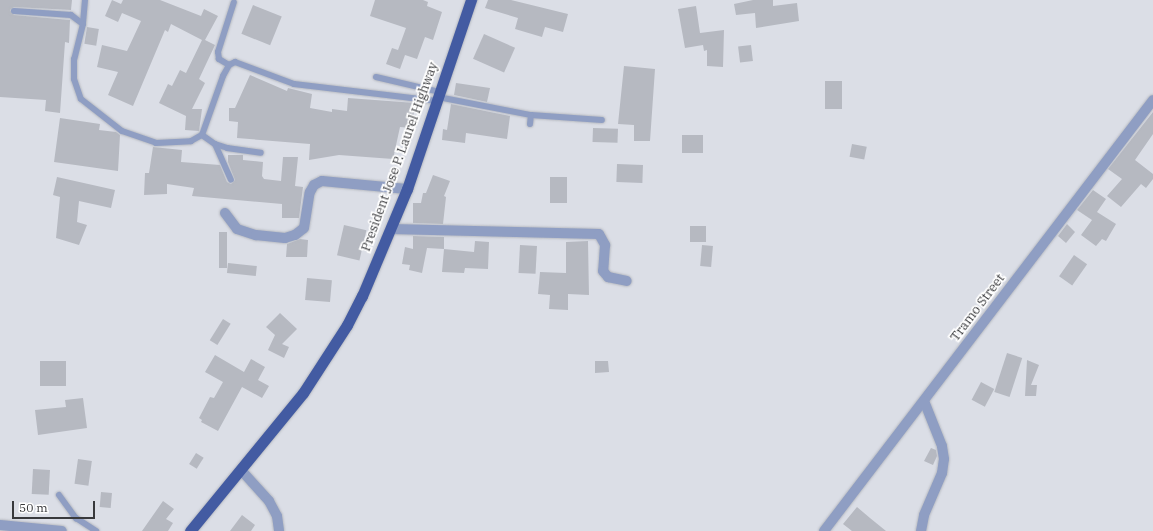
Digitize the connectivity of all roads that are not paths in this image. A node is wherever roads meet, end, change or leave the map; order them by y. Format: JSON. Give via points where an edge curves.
{"nodes":[{"id":1,"x":85,"y":0,"type":"edge"},
{"id":2,"x":471,"y":0,"type":"edge"},
{"id":3,"x":234,"y":2,"type":"dead end"},
{"id":4,"x":14,"y":11,"type":"dead end"},
{"id":5,"x":83,"y":24,"type":"junction"},
{"id":6,"x":229,"y":65,"type":"junction"},
{"id":7,"x":376,"y":77,"type":"dead end"},
{"id":8,"x":439,"y":97,"type":"junction"},
{"id":9,"x":1153,"y":100,"type":"edge"},
{"id":10,"x":531,"y":115,"type":"junction"},
{"id":11,"x":602,"y":120,"type":"dead end"},
{"id":12,"x":530,"y":124,"type":"dead end"},
{"id":13,"x":202,"y":134,"type":"junction"},
{"id":14,"x":215,"y":144,"type":"junction"},
{"id":15,"x":261,"y":153,"type":"dead end"},
{"id":16,"x":231,"y":180,"type":"dead end"},
{"id":17,"x":406,"y":189,"type":"junction"},
{"id":18,"x":224,"y":213,"type":"dead end"},
{"id":19,"x":391,"y":229,"type":"junction"},
{"id":20,"x":627,"y":281,"type":"dead end"},
{"id":21,"x":924,"y":400,"type":"junction"},
{"id":22,"x":241,"y":470,"type":"junction"},
{"id":23,"x":59,"y":495,"type":"dead end"},
{"id":24,"x":0,"y":525,"type":"edge"},
{"id":25,"x":62,"y":531,"type":"edge"},
{"id":26,"x":96,"y":531,"type":"edge"},
{"id":27,"x":190,"y":531,"type":"edge"},
{"id":28,"x":279,"y":531,"type":"edge"},
{"id":29,"x":824,"y":531,"type":"edge"},
{"id":30,"x":921,"y":531,"type":"edge"}],
"edges":[{"from":1,"to":5,"type":"lane"},
{"from":2,"to":8,"type":"highway","name":"President Jose P. Laurel Highway"},
{"from":3,"to":6,"type":"lane","via":[[218,52],[219,59]]},
{"from":4,"to":5,"type":"lane","via":[[70,15]]},
{"from":5,"to":13,"type":"lane","via":[[74,59],[74,79],[81,99],[122,131],[156,144],[191,140]]},
{"from":6,"to":8,"type":"lane","via":[[235,62],[294,84]]},
{"from":6,"to":13,"type":"lane"},
{"from":7,"to":8,"type":"lane"},
{"from":8,"to":10,"type":"lane"},
{"from":8,"to":17,"type":"highway","name":"President Jose P. Laurel Highway"},
{"from":9,"to":21,"type":"street","name":"Tramo Street"},
{"from":10,"to":11,"type":"lane"},
{"from":10,"to":12,"type":"lane"},
{"from":13,"to":14,"type":"lane"},
{"from":14,"to":15,"type":"lane"},
{"from":14,"to":16,"type":"lane"},
{"from":17,"to":18,"type":"street","via":[[322,181],[314,185],[310,192],[304,228],[295,235],[285,238],[256,235],[238,229]]},
{"from":17,"to":19,"type":"highway","name":"President Jose P. Laurel Highway"},
{"from":19,"to":20,"type":"street","via":[[600,234],[605,245],[603,271],[608,278]]},
{"from":19,"to":22,"type":"highway","name":"President Jose P. Laurel Highway","via":[[347,325],[303,393]]},
{"from":21,"to":29,"type":"street","name":"Tramo Street"},
{"from":21,"to":30,"type":"street","via":[[942,446],[944,459],[942,473],[924,515]]},
{"from":22,"to":27,"type":"highway","name":"President Jose P. Laurel Highway"},
{"from":22,"to":28,"type":"street","via":[[269,501],[277,516]]},
{"from":23,"to":26,"type":"lane","via":[[76,518]]},
{"from":24,"to":25,"type":"street"}]}
